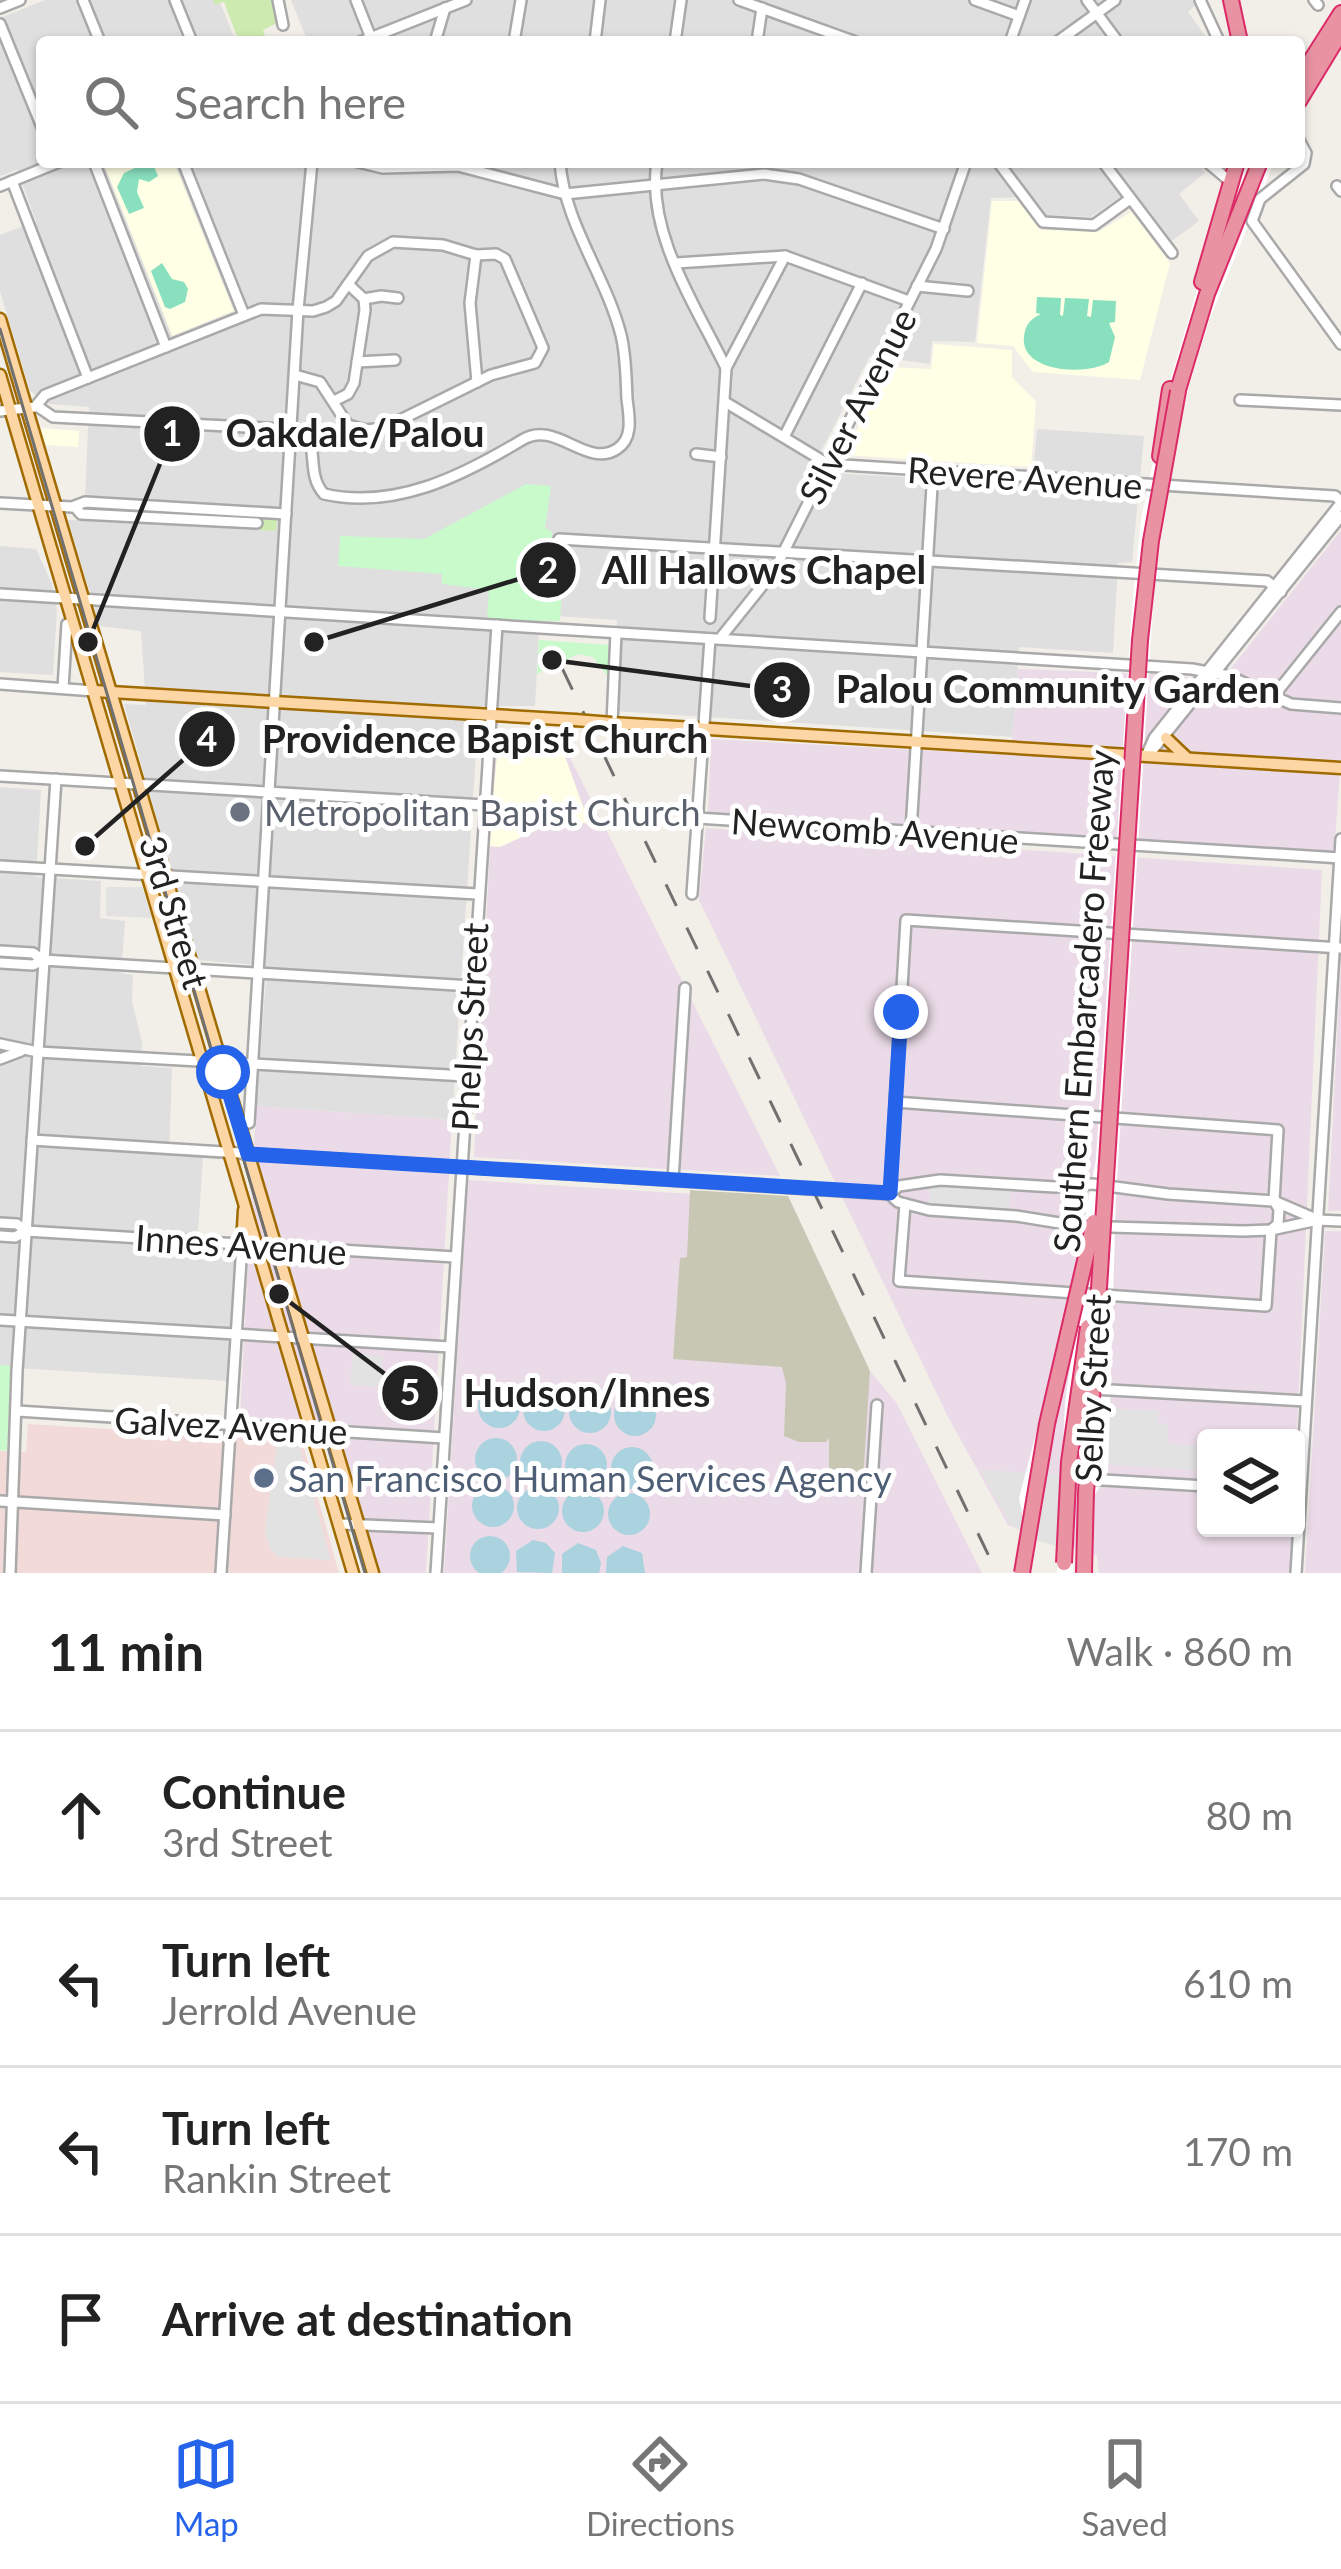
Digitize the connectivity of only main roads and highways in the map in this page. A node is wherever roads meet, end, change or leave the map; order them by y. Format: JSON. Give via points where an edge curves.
{"nodes":[{"id":1,"x":1233,"y":0,"type":"edge"},
{"id":2,"x":1341,"y":13,"type":"edge"},
{"id":3,"x":1341,"y":32,"type":"edge"},
{"id":4,"x":1240,"y":36,"type":"edge"},
{"id":5,"x":1305,"y":70,"type":"edge"},
{"id":6,"x":1305,"y":91,"type":"edge"},
{"id":7,"x":1237,"y":168,"type":"edge"},
{"id":8,"x":1238,"y":168,"type":"edge"},
{"id":9,"x":1262,"y":168,"type":"edge"},
{"id":10,"x":1262,"y":168,"type":"edge"},
{"id":11,"x":0,"y":320,"type":"edge"},
{"id":12,"x":0,"y":375,"type":"edge"},
{"id":13,"x":1178,"y":391,"type":"junction"},
{"id":14,"x":6,"y":411,"type":"edge"},
{"id":15,"x":1158,"y":480,"type":"junction"},
{"id":16,"x":94,"y":691,"type":"junction"},
{"id":17,"x":110,"y":692,"type":"junction"},
{"id":18,"x":1161,"y":736,"type":"road end"},
{"id":19,"x":1189,"y":759,"type":"junction"},
{"id":20,"x":1341,"y":768,"type":"edge"},
{"id":21,"x":249,"y":1123,"type":"road end"},
{"id":22,"x":246,"y":1148,"type":"junction"},
{"id":23,"x":1103,"y":1157,"type":"junction"},
{"id":24,"x":244,"y":1200,"type":"junction"},
{"id":25,"x":242,"y":1244,"type":"road end"},
{"id":26,"x":353,"y":1573,"type":"edge"},
{"id":27,"x":373,"y":1573,"type":"edge"},
{"id":28,"x":1022,"y":1573,"type":"edge"},
{"id":29,"x":1064,"y":1573,"type":"edge"},
{"id":30,"x":1083,"y":1573,"type":"edge"}],
"edges":[{"from":1,"to":4,"type":"highway"},
{"from":2,"to":5,"type":"highway"},
{"from":3,"to":6,"type":"highway"},
{"from":7,"to":15,"type":"highway","bridge":true,"via":[[1172,379]]},
{"from":8,"to":13,"type":"highway"},
{"from":9,"to":13,"type":"highway","name":"Southern Embarcadero Freeway"},
{"from":10,"to":15,"type":"highway","name":"Southern Embarcadero Freeway","bridge":true,"via":[[1192,336]]},
{"from":11,"to":17,"type":"main road","name":"3rd Street"},
{"from":12,"to":14,"type":"main road","name":"3rd Street"},
{"from":13,"to":30,"type":"highway","name":"Southern Embarcadero Freeway","bridge":true,"via":[[1140,640]]},
{"from":14,"to":16,"type":"main road","name":"3rd Street"},
{"from":15,"to":23,"type":"highway","name":"Southern Embarcadero Freeway","bridge":true,"via":[[1137,622]]},
{"from":16,"to":17,"type":"main road"},
{"from":16,"to":24,"type":"main road","name":"3rd Street"},
{"from":17,"to":19,"type":"main road","bridge":true},
{"from":17,"to":22,"type":"main road","name":"3rd Street"},
{"from":18,"to":19,"type":"main road"},
{"from":19,"to":20,"type":"main road"},
{"from":21,"to":22,"type":"main road"},
{"from":22,"to":27,"type":"main road","name":"3rd Street"},
{"from":23,"to":28,"type":"highway","bridge":true},
{"from":23,"to":29,"type":"highway","name":"Southern Embarcadero Freeway","bridge":true},
{"from":24,"to":25,"type":"main road"},
{"from":24,"to":26,"type":"main road","name":"3rd Street"}]}
